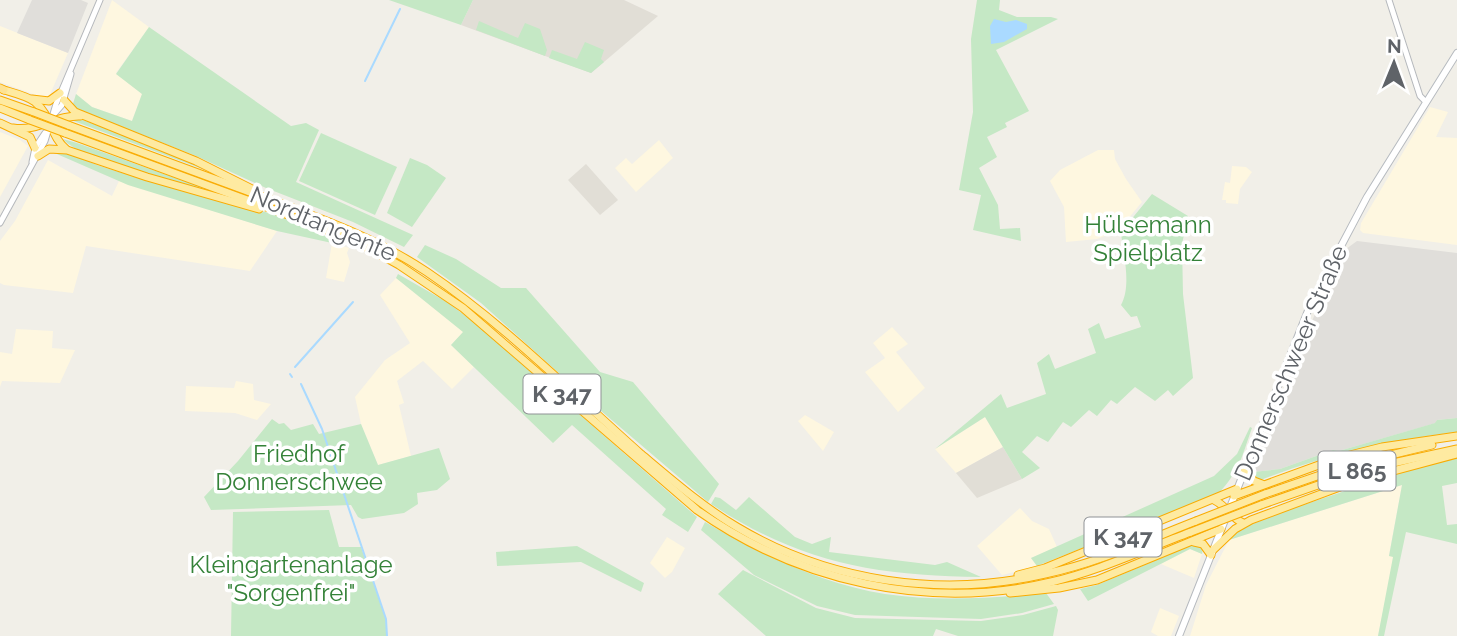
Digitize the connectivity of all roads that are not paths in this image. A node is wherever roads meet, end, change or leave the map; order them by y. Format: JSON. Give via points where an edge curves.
{"nodes":[{"id":1,"x":100,"y":0,"type":"edge"},
{"id":2,"x":1389,"y":0,"type":"edge"},
{"id":3,"x":1457,"y":53,"type":"edge"},
{"id":4,"x":2,"y":89,"type":"edge"},
{"id":5,"x":62,"y":97,"type":"junction"},
{"id":6,"x":28,"y":98,"type":"junction"},
{"id":7,"x":0,"y":100,"type":"edge"},
{"id":8,"x":1426,"y":102,"type":"junction"},
{"id":9,"x":0,"y":108,"type":"edge"},
{"id":10,"x":85,"y":117,"type":"junction"},
{"id":11,"x":0,"y":123,"type":"edge"},
{"id":12,"x":50,"y":123,"type":"junction"},
{"id":13,"x":13,"y":128,"type":"junction"},
{"id":14,"x":67,"y":150,"type":"junction"},
{"id":15,"x":37,"y":152,"type":"junction"},
{"id":16,"x":264,"y":197,"type":"junction"},
{"id":17,"x":277,"y":211,"type":"junction"},
{"id":18,"x":0,"y":223,"type":"edge"},
{"id":19,"x":391,"y":255,"type":"junction"},
{"id":20,"x":1457,"y":438,"type":"edge"},
{"id":21,"x":1457,"y":452,"type":"edge"},
{"id":22,"x":1245,"y":471,"type":"junction"},
{"id":23,"x":1263,"y":484,"type":"junction"},
{"id":24,"x":1236,"y":492,"type":"junction"},
{"id":25,"x":1265,"y":494,"type":"joint"},
{"id":26,"x":1213,"y":500,"type":"junction"},
{"id":27,"x":1261,"y":505,"type":"joint"},
{"id":28,"x":1229,"y":511,"type":"junction"},
{"id":29,"x":1243,"y":523,"type":"junction"},
{"id":30,"x":1221,"y":529,"type":"junction"},
{"id":31,"x":1193,"y":542,"type":"junction"},
{"id":32,"x":1212,"y":553,"type":"junction"},
{"id":33,"x":1047,"y":571,"type":"junction"},
{"id":34,"x":1057,"y":585,"type":"junction"},
{"id":35,"x":998,"y":587,"type":"junction"},
{"id":36,"x":1179,"y":636,"type":"edge"}],
"edges":[{"from":1,"to":5,"type":"street"},
{"from":2,"to":8,"type":"street","via":[[1420,96]]},
{"from":3,"to":8,"type":"main road","name":"Donnerschweer Straße"},
{"from":4,"to":6,"type":"highway"},
{"from":5,"to":6,"type":"highway","via":[[45,102]]},
{"from":5,"to":10,"type":"highway","number":"K 347"},
{"from":5,"to":12,"type":"street"},
{"from":6,"to":12,"type":"highway","via":[[39,105]]},
{"from":7,"to":16,"type":"highway","name":"Nordtangente","number":"K 347","bridge":true},
{"from":8,"to":22,"type":"main road","name":"Donnerschweer Straße","via":[[1367,197],[1318,289]]},
{"from":9,"to":17,"type":"highway","name":"Nordtangente","number":"K 347","bridge":true},
{"from":10,"to":12,"type":"highway","via":[[67,116]]},
{"from":10,"to":16,"type":"highway","number":"K 347","via":[[226,175]]},
{"from":11,"to":13,"type":"highway"},
{"from":12,"to":13,"type":"highway"},
{"from":12,"to":14,"type":"highway"},
{"from":12,"to":15,"type":"street"},
{"from":13,"to":15,"type":"highway","via":[[30,136]]},
{"from":14,"to":15,"type":"highway","number":"K 347"},
{"from":14,"to":17,"type":"highway","number":"K 347","via":[[177,186]]},
{"from":15,"to":18,"type":"street"},
{"from":16,"to":19,"type":"highway","name":"Nordtangente","number":"K 347","via":[[337,225]]},
{"from":17,"to":19,"type":"highway","name":"Nordtangente","number":"K 347"},
{"from":19,"to":35,"type":"highway","name":"Nordtangente","number":"K 347","via":[[480,312],[714,517],[790,554],[855,575]]},
{"from":20,"to":23,"type":"highway","via":[[1338,457]]},
{"from":20,"to":25,"type":"highway","number":"L 865","via":[[1326,472]]},
{"from":21,"to":27,"type":"highway","name":"Nordtangente","number":"L 865","via":[[1361,470]]},
{"from":21,"to":29,"type":"highway","via":[[1356,481]]},
{"from":22,"to":23,"type":"highway"},
{"from":22,"to":24,"type":"main road","name":"Donnerschweer Straße"},
{"from":23,"to":24,"type":"highway"},
{"from":24,"to":26,"type":"highway","number":"K 347"},
{"from":24,"to":28,"type":"main road","name":"Donnerschweer Straße"},
{"from":25,"to":33,"type":"highway","number":"K 347","bridge":true,"via":[[1126,548]]},
{"from":26,"to":28,"type":"highway"},
{"from":26,"to":33,"type":"highway","number":"K 347"},
{"from":27,"to":34,"type":"highway","name":"Nordtangente","number":"K 347","bridge":true},
{"from":28,"to":29,"type":"highway"},
{"from":28,"to":30,"type":"main road","name":"Donnerschweer Straße"},
{"from":29,"to":32,"type":"highway"},
{"from":30,"to":31,"type":"highway","number":"K 347"},
{"from":30,"to":32,"type":"main road","name":"Donnerschweer Straße"},
{"from":31,"to":32,"type":"highway","number":"K 347"},
{"from":31,"to":34,"type":"highway","number":"K 347","via":[[1097,580]]},
{"from":32,"to":36,"type":"main road","name":"Donnerschweer Straße"},
{"from":33,"to":35,"type":"highway","name":"Nordtangente","number":"K 347"},
{"from":34,"to":35,"type":"highway","name":"Nordtangente","number":"K 347"}]}
